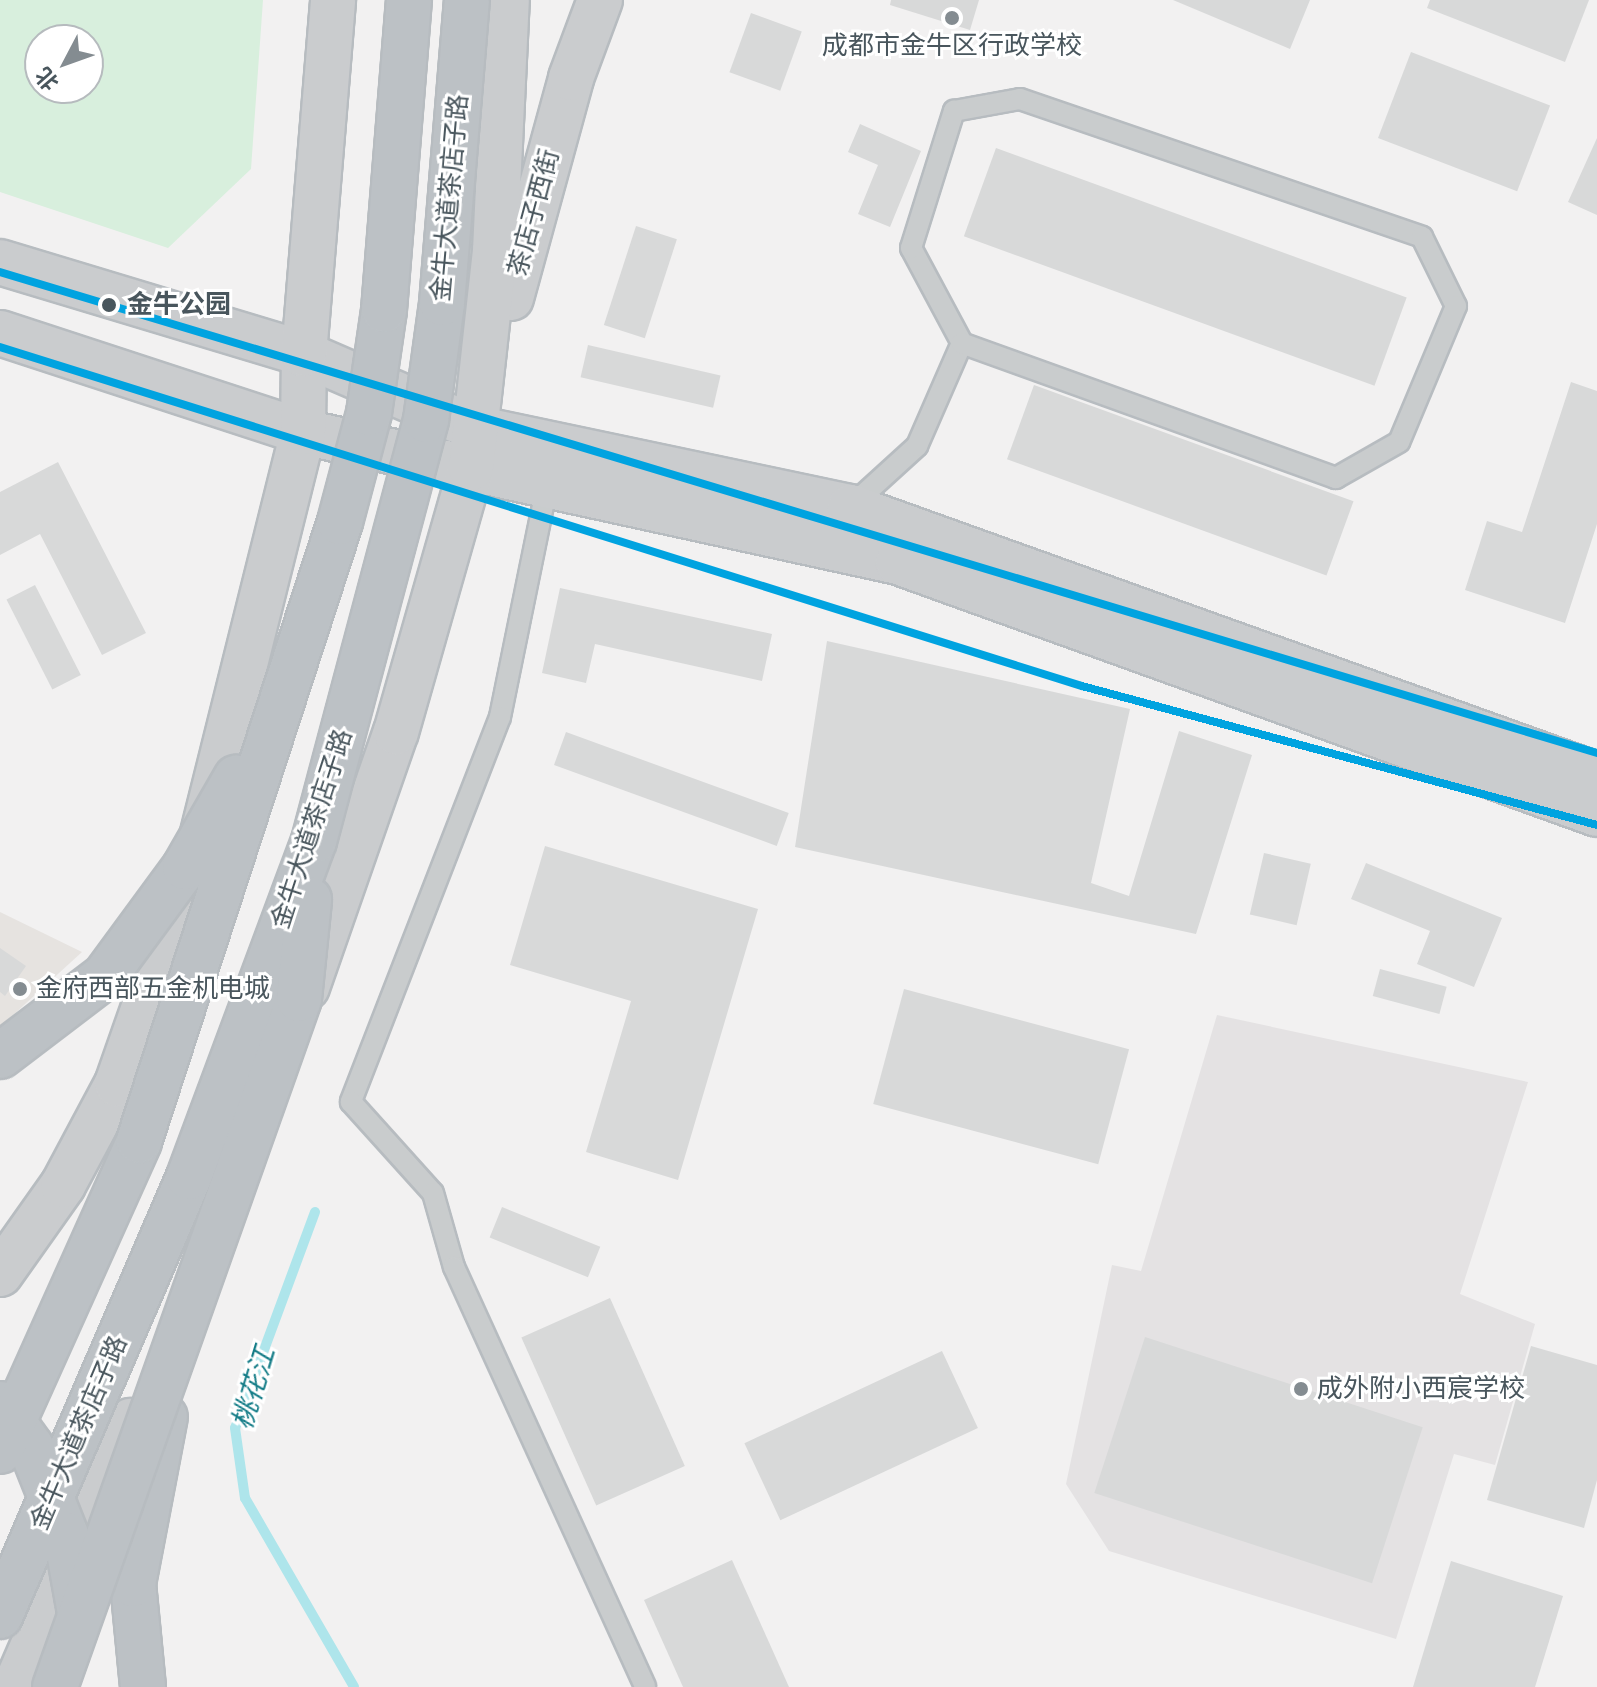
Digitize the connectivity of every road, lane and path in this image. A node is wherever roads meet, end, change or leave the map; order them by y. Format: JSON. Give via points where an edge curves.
{"nodes":[{"id":1,"x":333,"y":0,"type":"edge"},
{"id":2,"x":409,"y":0,"type":"edge"},
{"id":3,"x":467,"y":0,"type":"edge"},
{"id":4,"x":507,"y":0,"type":"edge"},
{"id":5,"x":600,"y":0,"type":"edge"},
{"id":6,"x":0,"y":262,"type":"edge"},
{"id":7,"x":0,"y":333,"type":"edge"},
{"id":8,"x":962,"y":343,"type":"junction"},
{"id":9,"x":304,"y":354,"type":"junction"},
{"id":10,"x":303,"y":432,"type":"junction"},
{"id":11,"x":473,"y":448,"type":"junction"},
{"id":12,"x":547,"y":486,"type":"junction"},
{"id":13,"x":850,"y":507,"type":"junction"},
{"id":14,"x":278,"y":703,"type":"junction"},
{"id":15,"x":1597,"y":775,"type":"edge"},
{"id":16,"x":1597,"y":814,"type":"edge"},
{"id":17,"x":314,"y":841,"type":"junction"},
{"id":18,"x":0,"y":1056,"type":"edge"},
{"id":19,"x":0,"y":1274,"type":"edge"},
{"id":20,"x":184,"y":1315,"type":"junction"},
{"id":21,"x":0,"y":1404,"type":"edge"},
{"id":22,"x":0,"y":1451,"type":"edge"},
{"id":23,"x":0,"y":1616,"type":"edge"},
{"id":24,"x":15,"y":1687,"type":"edge"},
{"id":25,"x":55,"y":1687,"type":"edge"},
{"id":26,"x":85,"y":1687,"type":"edge"},
{"id":27,"x":143,"y":1687,"type":"edge"},
{"id":28,"x":645,"y":1687,"type":"edge"}],
"edges":[{"from":1,"to":9,"type":"main road"},
{"from":2,"to":14,"type":"highway","bridge":true,"via":[[384,310],[369,413],[340,522]]},
{"from":3,"to":17,"type":"highway","name":"金牛大道茶店子路","bridge":true,"via":[[442,303],[426,420]]},
{"from":4,"to":11,"type":"main road","via":[[495,251]]},
{"from":5,"to":11,"type":"main road","name":"茶店子西街","via":[[571,78]]},
{"from":6,"to":9,"type":"main road"},
{"from":7,"to":10,"type":"main road"},
{"from":8,"to":8,"type":"lane","via":[[911,248],[954,111],[1020,99],[1422,237],[1456,306],[1399,442],[1336,478]]},
{"from":8,"to":13,"type":"lane","via":[[917,446]]},
{"from":9,"to":10,"type":"main road"},
{"from":9,"to":11,"type":"main road"},
{"from":10,"to":11,"type":"main road"},
{"from":10,"to":19,"type":"main road","via":[[198,853],[117,1084],[63,1185]]},
{"from":11,"to":12,"type":"main road"},
{"from":11,"to":13,"type":"main road"},
{"from":11,"to":24,"type":"main road","via":[[396,732],[285,1049],[213,1230]]},
{"from":12,"to":16,"type":"main road","via":[[898,562]]},
{"from":12,"to":28,"type":"lane","via":[[500,717],[351,1102],[433,1193],[454,1267]]},
{"from":13,"to":15,"type":"main road"},
{"from":14,"to":18,"type":"highway","bridge":true,"via":[[185,867],[105,976]]},
{"from":14,"to":22,"type":"highway","bridge":true,"via":[[139,1141]]},
{"from":17,"to":20,"type":"highway","bridge":true,"via":[[299,999]]},
{"from":17,"to":23,"type":"highway","name":"金牛大道茶店子路","bridge":true,"via":[[189,1177]]},
{"from":20,"to":25,"type":"highway","bridge":true},
{"from":20,"to":27,"type":"highway","bridge":true,"via":[[133,1584]]},
{"from":21,"to":26,"type":"highway","bridge":true,"via":[[31,1447],[66,1535],[85,1642]]}]}
